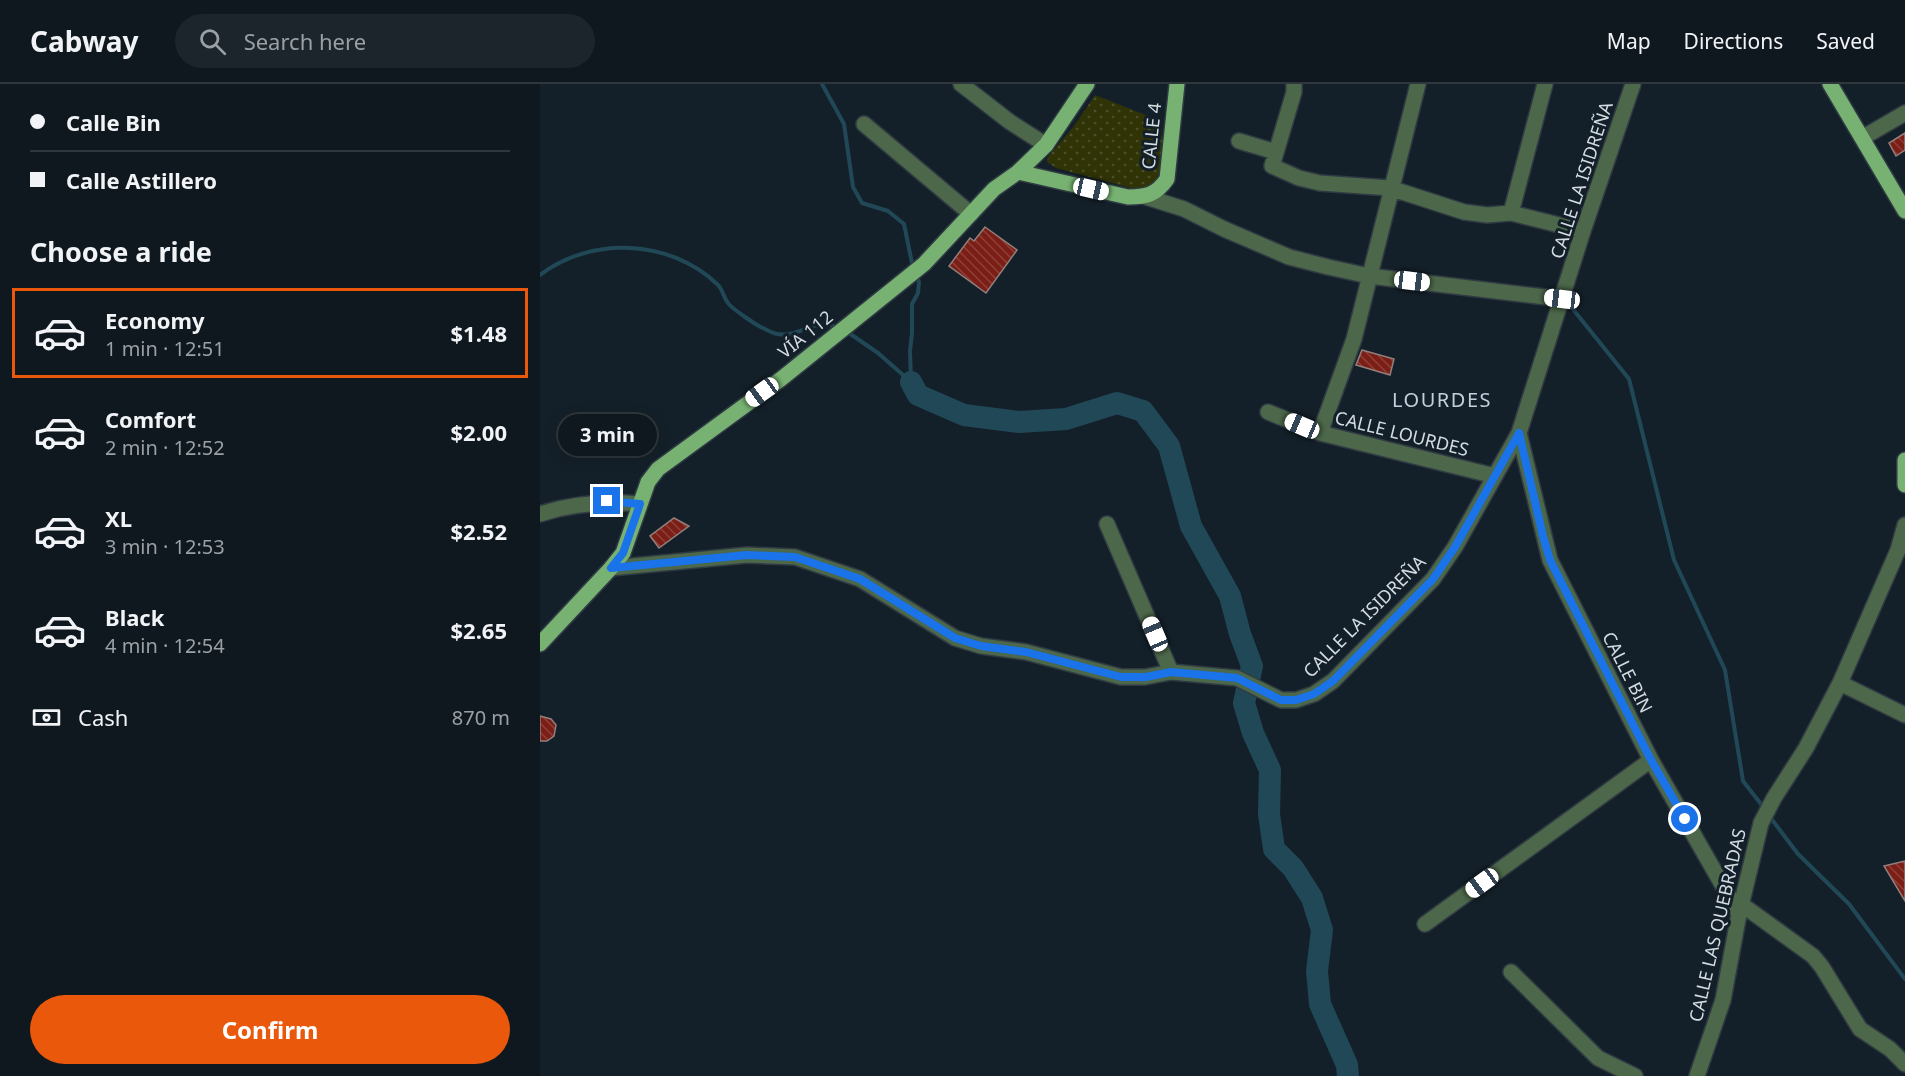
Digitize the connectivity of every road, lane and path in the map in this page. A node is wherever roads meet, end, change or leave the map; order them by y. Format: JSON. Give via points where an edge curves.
{"nodes":[{"id":1,"x":961,"y":84,"type":"edge"},
{"id":2,"x":1087,"y":84,"type":"edge"},
{"id":3,"x":1177,"y":84,"type":"edge"},
{"id":4,"x":1294,"y":84,"type":"edge"},
{"id":5,"x":1418,"y":84,"type":"edge"},
{"id":6,"x":1545,"y":84,"type":"edge"},
{"id":7,"x":1633,"y":84,"type":"edge"},
{"id":8,"x":1830,"y":84,"type":"edge"},
{"id":9,"x":1905,"y":113,"type":"edge"},
{"id":10,"x":864,"y":124,"type":"dead end"},
{"id":11,"x":1862,"y":138,"type":"junction"},
{"id":12,"x":1239,"y":141,"type":"dead end"},
{"id":13,"x":1046,"y":145,"type":"junction"},
{"id":14,"x":1276,"y":152,"type":"junction"},
{"id":15,"x":1018,"y":172,"type":"junction"},
{"id":16,"x":1054,"y":180,"type":"junction"},
{"id":17,"x":1390,"y":188,"type":"junction"},
{"id":18,"x":1157,"y":189,"type":"junction"},
{"id":19,"x":1184,"y":209,"type":"junction"},
{"id":20,"x":1905,"y":211,"type":"edge"},
{"id":21,"x":1511,"y":213,"type":"junction"},
{"id":22,"x":970,"y":214,"type":"junction"},
{"id":23,"x":1583,"y":231,"type":"junction"},
{"id":24,"x":1369,"y":276,"type":"junction"},
{"id":25,"x":1562,"y":299,"type":"junction"},
{"id":26,"x":1268,"y":412,"type":"dead end"},
{"id":27,"x":1320,"y":433,"type":"junction"},
{"id":28,"x":1519,"y":433,"type":"junction"},
{"id":29,"x":1905,"y":460,"type":"edge"},
{"id":30,"x":1495,"y":476,"type":"junction"},
{"id":31,"x":1905,"y":485,"type":"edge"},
{"id":32,"x":640,"y":504,"type":"junction"},
{"id":33,"x":540,"y":514,"type":"edge"},
{"id":34,"x":1107,"y":524,"type":"dead end"},
{"id":35,"x":1905,"y":525,"type":"edge"},
{"id":36,"x":611,"y":568,"type":"junction"},
{"id":37,"x":540,"y":644,"type":"edge"},
{"id":38,"x":1171,"y":672,"type":"junction"},
{"id":39,"x":1840,"y":682,"type":"junction"},
{"id":40,"x":1905,"y":715,"type":"edge"},
{"id":41,"x":1651,"y":760,"type":"junction"},
{"id":42,"x":1740,"y":909,"type":"junction"},
{"id":43,"x":1425,"y":924,"type":"dead end"},
{"id":44,"x":1511,"y":972,"type":"dead end"},
{"id":45,"x":1905,"y":1064,"type":"edge"},
{"id":46,"x":1635,"y":1076,"type":"edge"},
{"id":47,"x":1697,"y":1076,"type":"edge"}],
"edges":[{"from":1,"to":13,"type":"street"},
{"from":2,"to":13,"type":"main road","name":"VÍA 112"},
{"from":3,"to":18,"type":"main road","name":"CALLE 4"},
{"from":4,"to":14,"type":"street"},
{"from":5,"to":17,"type":"street","name":"CALLE LOURDES"},
{"from":6,"to":21,"type":"street"},
{"from":7,"to":23,"type":"street","name":"CALLE LA ISIDREÑA"},
{"from":8,"to":11,"type":"main road"},
{"from":9,"to":11,"type":"street"},
{"from":10,"to":22,"type":"street"},
{"from":11,"to":20,"type":"main road"},
{"from":12,"to":14,"type":"street"},
{"from":13,"to":15,"type":"main road","name":"VÍA 112"},
{"from":13,"to":16,"type":"main road","via":[[1040,164]]},
{"from":14,"to":17,"type":"street","via":[[1272,166],[1299,178]]},
{"from":15,"to":16,"type":"main road"},
{"from":15,"to":22,"type":"main road","name":"VÍA 112","via":[[1002,182]]},
{"from":16,"to":18,"type":"main road","via":[[1128,197]]},
{"from":17,"to":21,"type":"street","via":[[1464,212]]},
{"from":17,"to":24,"type":"street","name":"CALLE LOURDES"},
{"from":18,"to":19,"type":"street"},
{"from":18,"to":19,"type":"street","via":[[1172,194]]},
{"from":19,"to":24,"type":"street","via":[[1289,257]]},
{"from":21,"to":23,"type":"street"},
{"from":22,"to":32,"type":"main road","name":"VÍA 112","via":[[924,264],[781,379],[664,464],[648,482]]},
{"from":23,"to":25,"type":"street","name":"CALLE LA ISIDREÑA"},
{"from":24,"to":25,"type":"street"},
{"from":24,"to":27,"type":"street","name":"CALLE LOURDES","via":[[1353,339]]},
{"from":25,"to":28,"type":"street","name":"CALLE LA ISIDREÑA"},
{"from":26,"to":27,"type":"street"},
{"from":27,"to":30,"type":"street","name":"CALLE LOURDES"},
{"from":28,"to":30,"type":"street","name":"CALLE LA ISIDREÑA"},
{"from":28,"to":41,"type":"street","name":"CALLE BIN","via":[[1550,560]]},
{"from":29,"to":31,"type":"main road"},
{"from":30,"to":38,"type":"street","name":"CALLE LA ISIDREÑA","via":[[1433,579],[1333,681],[1314,694],[1281,700],[1237,678]]},
{"from":32,"to":33,"type":"street","via":[[584,503]]},
{"from":32,"to":36,"type":"main road","name":"VÍA 112","via":[[623,553]]},
{"from":34,"to":38,"type":"street"},
{"from":35,"to":39,"type":"street","name":"CALLE LAS QUEBRADAS","via":[[1898,550]]},
{"from":36,"to":37,"type":"main road","name":"VÍA 112"},
{"from":36,"to":38,"type":"street","name":"CALLE LA ISIDREÑA","via":[[747,555],[795,557],[860,579],[964,641],[1026,652],[1121,677]]},
{"from":39,"to":40,"type":"street"},
{"from":39,"to":42,"type":"street","name":"CALLE LAS QUEBRADAS","via":[[1761,823]]},
{"from":41,"to":42,"type":"street","name":"CALLE BIN"},
{"from":41,"to":43,"type":"street"},
{"from":42,"to":45,"type":"street","via":[[1813,956],[1860,1029]]},
{"from":42,"to":47,"type":"street","name":"CALLE LAS QUEBRADAS","via":[[1723,1000]]},
{"from":44,"to":46,"type":"street","via":[[1598,1058]]}]}
